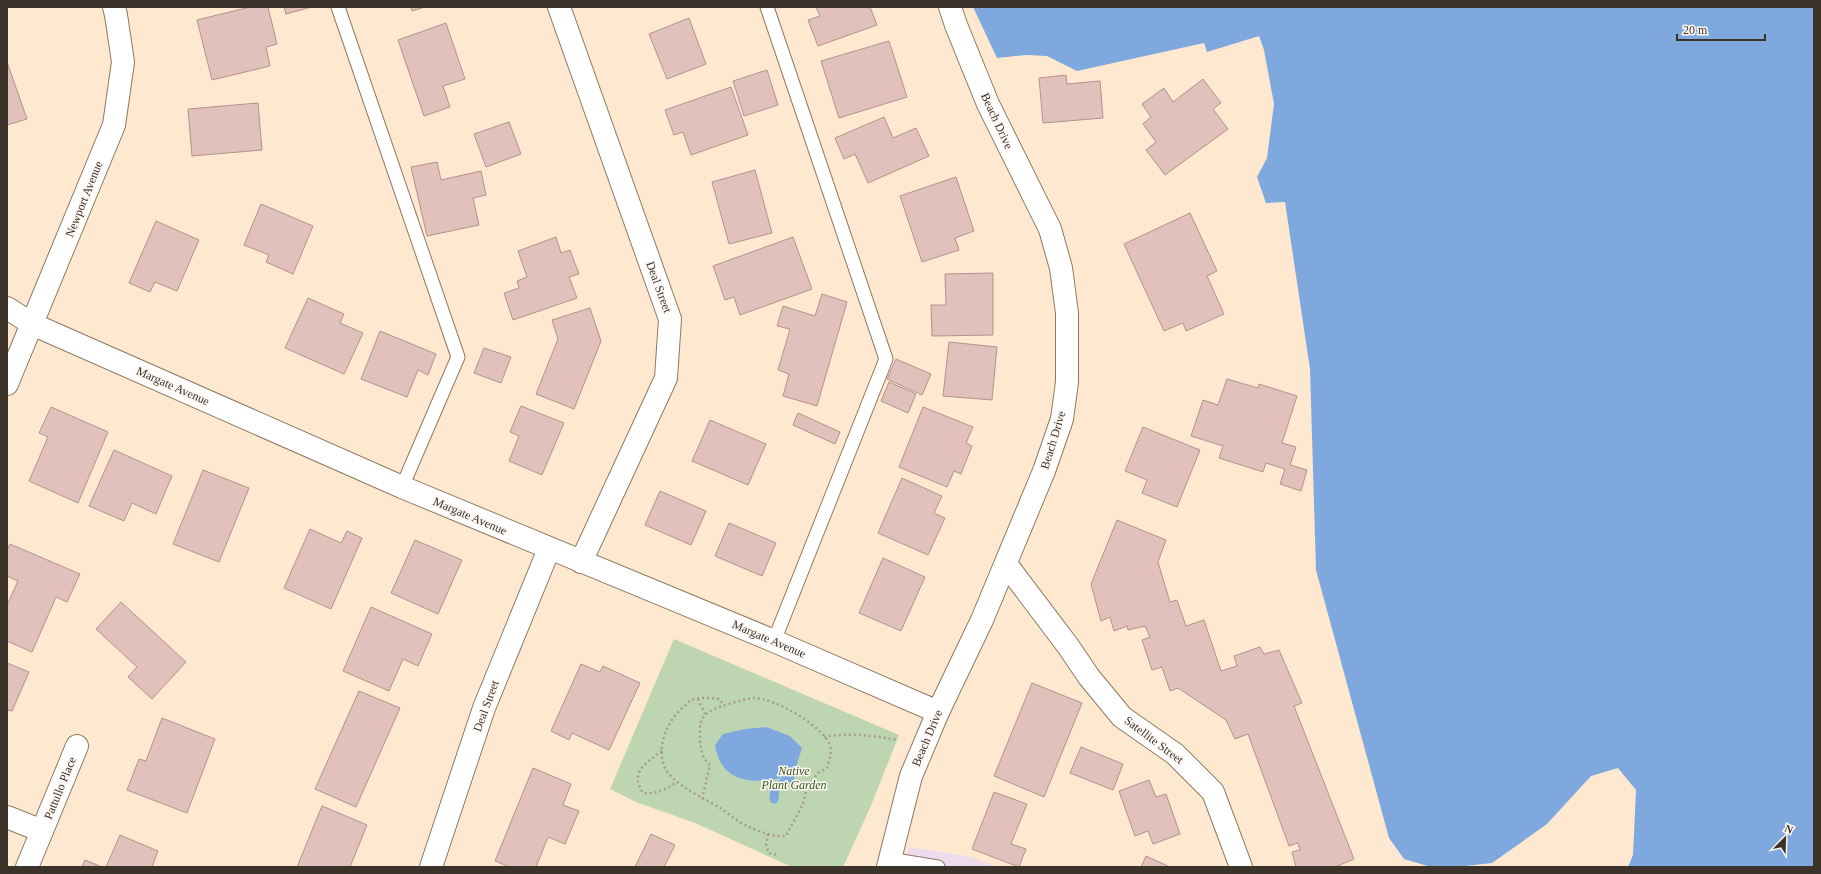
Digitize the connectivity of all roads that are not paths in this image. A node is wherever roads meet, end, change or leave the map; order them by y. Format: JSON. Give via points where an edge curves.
{"nodes":[{"id":1,"x":114,"y":7,"type":"edge"},
{"id":2,"x":338,"y":7,"type":"edge"},
{"id":3,"x":559,"y":7,"type":"edge"},
{"id":4,"x":767,"y":7,"type":"edge"},
{"id":5,"x":950,"y":7,"type":"edge"},
{"id":6,"x":7,"y":308,"type":"edge"},
{"id":7,"x":32,"y":324,"type":"junction"},
{"id":8,"x":7,"y":384,"type":"edge"},
{"id":9,"x":402,"y":487,"type":"junction"},
{"id":10,"x":549,"y":549,"type":"junction"},
{"id":11,"x":581,"y":562,"type":"junction"},
{"id":12,"x":1006,"y":564,"type":"junction"},
{"id":13,"x":774,"y":641,"type":"junction"},
{"id":14,"x":938,"y":712,"type":"junction"},
{"id":15,"x":77,"y":746,"type":"dead end"},
{"id":16,"x":7,"y":817,"type":"edge"},
{"id":17,"x":42,"y":831,"type":"junction"},
{"id":18,"x":888,"y":863,"type":"edge"},
{"id":19,"x":27,"y":867,"type":"edge"},
{"id":20,"x":431,"y":867,"type":"edge"},
{"id":21,"x":938,"y":867,"type":"edge"},
{"id":22,"x":1241,"y":867,"type":"edge"}],
"edges":[{"from":1,"to":7,"type":"street","name":"Newport Avenue","via":[[123,62],[114,125]]},
{"from":2,"to":9,"type":"lane","via":[[458,358]]},
{"from":3,"to":11,"type":"street","name":"Deal Street","via":[[670,319],[666,378]]},
{"from":4,"to":13,"type":"lane","via":[[886,358]]},
{"from":5,"to":12,"type":"street","name":"Beach Drive","via":[[988,104],[1050,229],[1062,268],[1067,313],[1067,382],[1062,419]]},
{"from":6,"to":7,"type":"street","name":"Margate Avenue"},
{"from":7,"to":8,"type":"street","name":"Newport Avenue"},
{"from":7,"to":9,"type":"street","name":"Margate Avenue"},
{"from":9,"to":10,"type":"street","name":"Margate Avenue"},
{"from":10,"to":11,"type":"street","name":"Margate Avenue"},
{"from":10,"to":20,"type":"street","name":"Deal Street","via":[[484,708]]},
{"from":11,"to":13,"type":"street","name":"Margate Avenue"},
{"from":12,"to":14,"type":"street","name":"Beach Drive"},
{"from":12,"to":22,"type":"street","name":"Satellite Street","via":[[1068,646],[1088,677],[1122,717],[1175,754],[1213,792]]},
{"from":13,"to":14,"type":"street","name":"Margate Avenue"},
{"from":14,"to":18,"type":"street","name":"Beach Drive","via":[[911,776]]},
{"from":15,"to":17,"type":"street","name":"Pattullo Place"},
{"from":16,"to":17,"type":"street","name":"Pattullo Place"},
{"from":17,"to":19,"type":"street","name":"Pattullo Place"},
{"from":18,"to":21,"type":"lane"}]}
